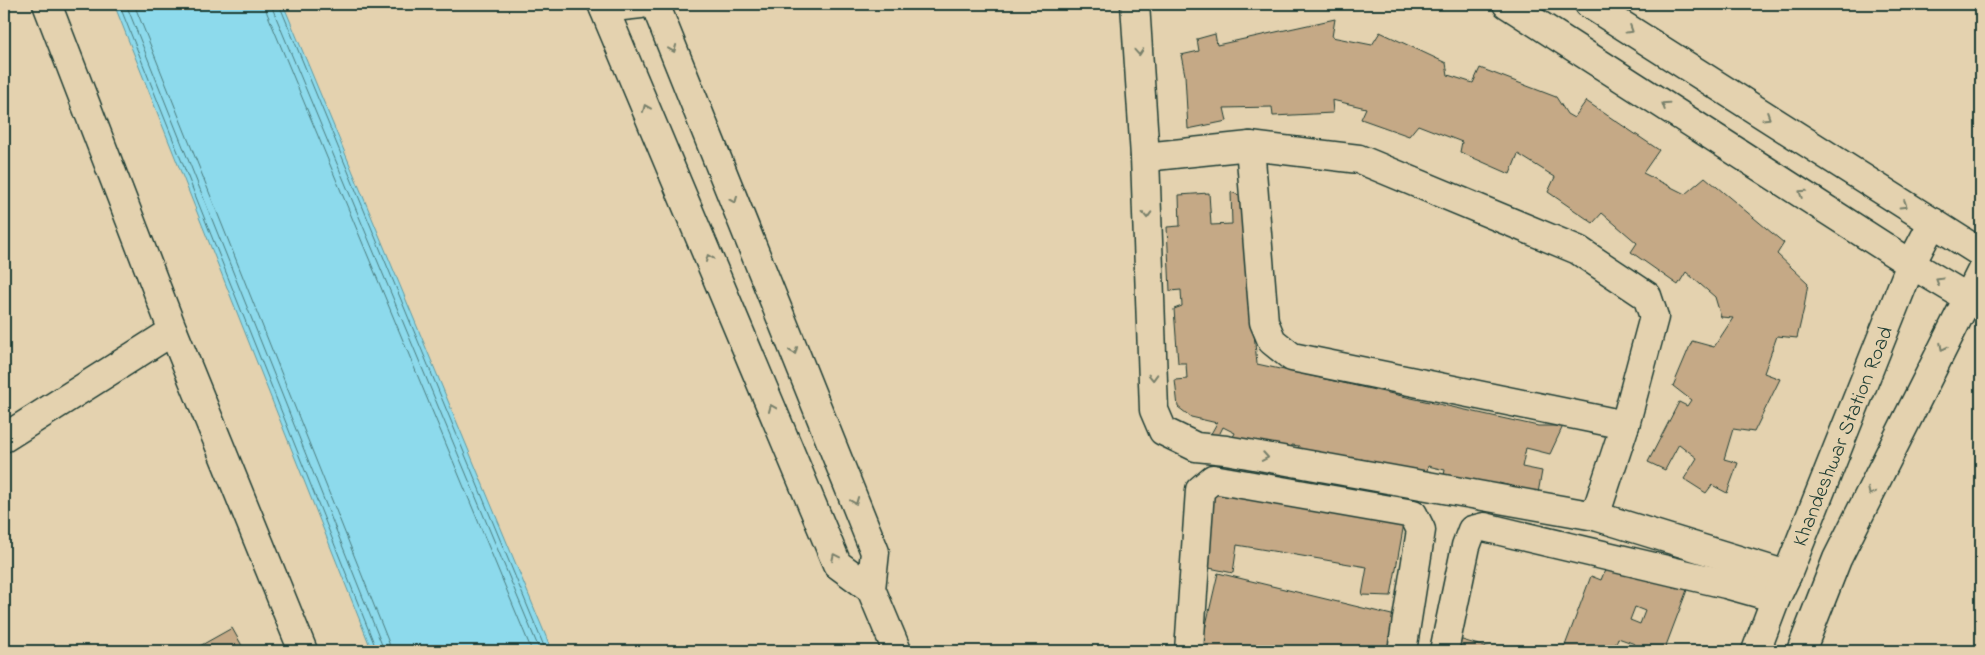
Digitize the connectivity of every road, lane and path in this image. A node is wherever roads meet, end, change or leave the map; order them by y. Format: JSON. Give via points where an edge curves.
{"nodes":[{"id":1,"x":47,"y":4,"type":"edge"},
{"id":2,"x":641,"y":4,"type":"edge"},
{"id":3,"x":655,"y":4,"type":"edge"},
{"id":4,"x":1135,"y":4,"type":"edge"},
{"id":5,"x":1507,"y":4,"type":"edge"},
{"id":6,"x":1589,"y":4,"type":"edge"},
{"id":7,"x":603,"y":6,"type":"edge"},
{"id":8,"x":1250,"y":146,"type":"junction"},
{"id":9,"x":1145,"y":157,"type":"junction"},
{"id":10,"x":1933,"y":222,"type":"junction"},
{"id":11,"x":1981,"y":253,"type":"edge"},
{"id":12,"x":1911,"y":264,"type":"junction"},
{"id":13,"x":1981,"y":272,"type":"edge"},
{"id":14,"x":1974,"y":301,"type":"edge"},
{"id":15,"x":173,"y":331,"type":"junction"},
{"id":16,"x":1625,"y":425,"type":"junction"},
{"id":17,"x":4,"y":438,"type":"edge"},
{"id":18,"x":1595,"y":516,"type":"junction"},
{"id":19,"x":1781,"y":587,"type":"junction"},
{"id":20,"x":871,"y":589,"type":"junction"},
{"id":21,"x":303,"y":651,"type":"edge"},
{"id":22,"x":897,"y":651,"type":"edge"},
{"id":23,"x":1189,"y":651,"type":"edge"},
{"id":24,"x":1402,"y":651,"type":"edge"},
{"id":25,"x":1444,"y":651,"type":"edge"},
{"id":26,"x":1756,"y":651,"type":"edge"},
{"id":27,"x":1801,"y":651,"type":"edge"}],
"edges":[{"from":1,"to":15,"type":"street"},
{"from":2,"to":7,"type":"street"},
{"from":3,"to":20,"type":"street","one_way":true,"via":[[875,552]]},
{"from":4,"to":9,"type":"street","one_way":true},
{"from":12,"to":5,"type":"street","one_way":true},
{"from":6,"to":10,"type":"street","one_way":true},
{"from":20,"to":7,"type":"street","one_way":true,"via":[[837,564]]},
{"from":8,"to":9,"type":"street"},
{"from":8,"to":16,"type":"street","via":[[1264,322],[1272,341],[1292,357]]},
{"from":8,"to":16,"type":"street","via":[[1359,159],[1578,250],[1647,296],[1654,317]]},
{"from":9,"to":18,"type":"street","one_way":true,"via":[[1154,410],[1163,431],[1196,447]]},
{"from":10,"to":11,"type":"street"},
{"from":10,"to":12,"type":"street","name":"Khandeshwar Station Road"},
{"from":14,"to":12,"type":"street","one_way":true},
{"from":12,"to":19,"type":"street","name":"Khandeshwar Station Road"},
{"from":13,"to":14,"type":"street","name":"Khandeshwar Station Road"},
{"from":14,"to":27,"type":"street","name":"Khandeshwar Station Road","one_way":true,"via":[[1837,559]]},
{"from":15,"to":17,"type":"street"},
{"from":15,"to":21,"type":"street"},
{"from":16,"to":18,"type":"street"},
{"from":18,"to":19,"type":"street"},
{"from":19,"to":25,"type":"street","via":[[1726,584],[1484,527],[1472,530],[1466,546]]},
{"from":19,"to":26,"type":"street","name":"Khandeshwar Station Road"},
{"from":20,"to":22,"type":"street"},
{"from":23,"to":24,"type":"street","via":[[1200,490],[1213,478],[1414,514],[1421,530]]}]}
